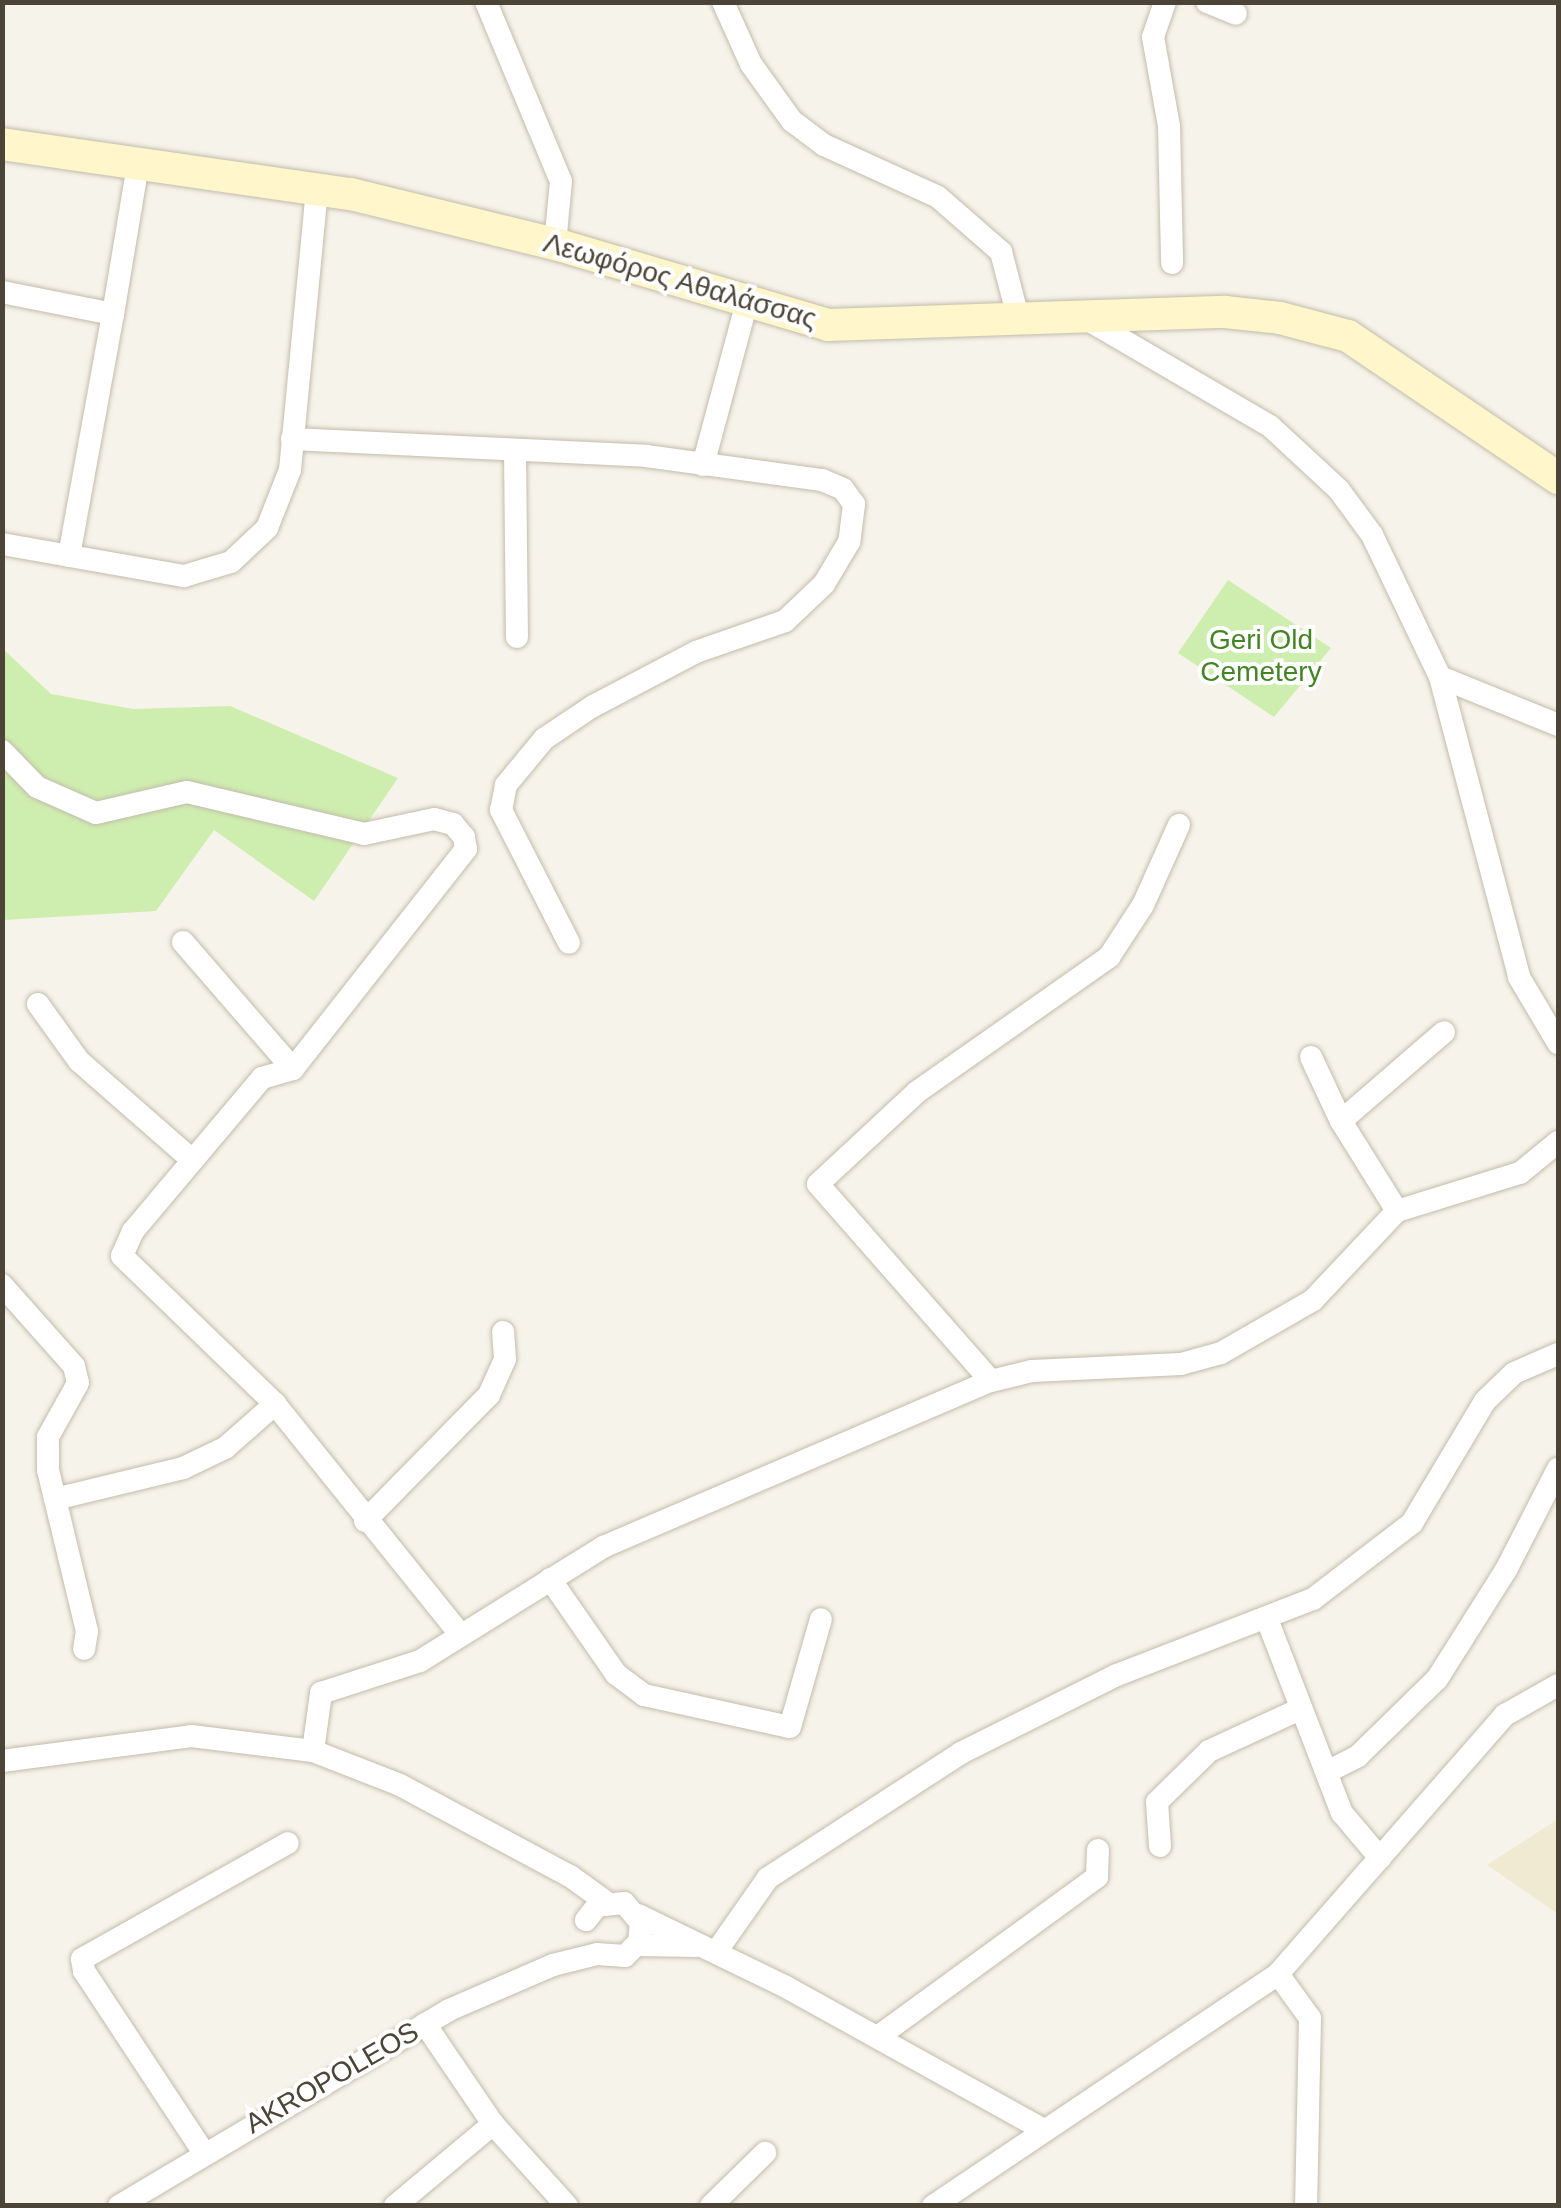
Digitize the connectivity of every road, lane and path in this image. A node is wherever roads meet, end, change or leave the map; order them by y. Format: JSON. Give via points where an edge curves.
{"nodes":[{"id":1,"x":486,"y":2,"type":"edge"},
{"id":2,"x":722,"y":2,"type":"edge"},
{"id":3,"x":1165,"y":2,"type":"edge"},
{"id":4,"x":1207,"y":2,"type":"edge"},
{"id":5,"x":1236,"y":14,"type":"dead end"},
{"id":6,"x":2,"y":144,"type":"edge"},
{"id":7,"x":138,"y":165,"type":"junction"},
{"id":8,"x":317,"y":190,"type":"junction"},
{"id":9,"x":555,"y":244,"type":"junction"},
{"id":10,"x":1172,"y":263,"type":"dead end"},
{"id":11,"x":2,"y":292,"type":"edge"},
{"id":12,"x":746,"y":306,"type":"junction"},
{"id":13,"x":113,"y":314,"type":"junction"},
{"id":14,"x":1085,"y":318,"type":"junction"},
{"id":15,"x":1019,"y":321,"type":"junction"},
{"id":16,"x":292,"y":439,"type":"junction"},
{"id":17,"x":514,"y":450,"type":"junction"},
{"id":18,"x":703,"y":465,"type":"junction"},
{"id":19,"x":1558,"y":478,"type":"edge"},
{"id":20,"x":2,"y":544,"type":"edge"},
{"id":21,"x":69,"y":556,"type":"junction"},
{"id":22,"x":517,"y":637,"type":"dead end"},
{"id":23,"x":1440,"y":677,"type":"junction"},
{"id":24,"x":1558,"y":725,"type":"edge"},
{"id":25,"x":2,"y":751,"type":"edge"},
{"id":26,"x":1179,"y":826,"type":"dead end"},
{"id":27,"x":183,"y":942,"type":"dead end"},
{"id":28,"x":568,"y":943,"type":"dead end"},
{"id":29,"x":38,"y":1004,"type":"dead end"},
{"id":30,"x":1550,"y":1009,"type":"edge"},
{"id":31,"x":1444,"y":1032,"type":"dead end"},
{"id":32,"x":1558,"y":1043,"type":"edge"},
{"id":33,"x":1311,"y":1056,"type":"dead end"},
{"id":34,"x":293,"y":1069,"type":"junction"},
{"id":35,"x":1341,"y":1121,"type":"junction"},
{"id":36,"x":1558,"y":1142,"type":"edge"},
{"id":37,"x":192,"y":1160,"type":"junction"},
{"id":38,"x":1397,"y":1211,"type":"junction"},
{"id":39,"x":2,"y":1284,"type":"edge"},
{"id":40,"x":503,"y":1332,"type":"dead end"},
{"id":41,"x":1558,"y":1354,"type":"edge"},
{"id":42,"x":991,"y":1381,"type":"junction"},
{"id":43,"x":274,"y":1404,"type":"junction"},
{"id":44,"x":1558,"y":1469,"type":"edge"},
{"id":45,"x":56,"y":1499,"type":"junction"},
{"id":46,"x":365,"y":1521,"type":"junction"},
{"id":47,"x":550,"y":1579,"type":"junction"},
{"id":48,"x":821,"y":1619,"type":"dead end"},
{"id":49,"x":1267,"y":1619,"type":"junction"},
{"id":50,"x":460,"y":1634,"type":"junction"},
{"id":51,"x":84,"y":1649,"type":"dead end"},
{"id":52,"x":1558,"y":1685,"type":"edge"},
{"id":53,"x":1298,"y":1710,"type":"junction"},
{"id":54,"x":312,"y":1751,"type":"junction"},
{"id":55,"x":2,"y":1761,"type":"edge"},
{"id":56,"x":1328,"y":1772,"type":"junction"},
{"id":57,"x":288,"y":1842,"type":"dead end"},
{"id":58,"x":1160,"y":1846,"type":"dead end"},
{"id":59,"x":1098,"y":1850,"type":"dead end"},
{"id":60,"x":1380,"y":1858,"type":"junction"},
{"id":61,"x":570,"y":1876,"type":"junction"},
{"id":62,"x":606,"y":1902,"type":"junction"},
{"id":63,"x":638,"y":1915,"type":"junction"},
{"id":64,"x":590,"y":1938,"type":"junction"},
{"id":65,"x":637,"y":1945,"type":"junction"},
{"id":66,"x":711,"y":1949,"type":"junction"},
{"id":67,"x":1278,"y":1974,"type":"junction"},
{"id":68,"x":425,"y":2024,"type":"junction"},
{"id":69,"x":880,"y":2036,"type":"junction"},
{"id":70,"x":493,"y":2124,"type":"junction"},
{"id":71,"x":1044,"y":2130,"type":"junction"},
{"id":72,"x":765,"y":2152,"type":"dead end"},
{"id":73,"x":204,"y":2153,"type":"junction"},
{"id":74,"x":118,"y":2206,"type":"edge"},
{"id":75,"x":395,"y":2206,"type":"edge"},
{"id":76,"x":567,"y":2206,"type":"edge"},
{"id":77,"x":711,"y":2206,"type":"edge"},
{"id":78,"x":933,"y":2206,"type":"edge"},
{"id":79,"x":1306,"y":2206,"type":"edge"}],
"edges":[{"from":1,"to":9,"type":"street","via":[[562,180]]},
{"from":2,"to":15,"type":"street","via":[[751,64],[792,122],[824,146],[938,197],[1000,252]]},
{"from":3,"to":10,"type":"street","via":[[1153,37],[1169,126]]},
{"from":4,"to":5,"type":"street"},
{"from":6,"to":7,"type":"main road","name":"Λεωφόρος Αθαλάσσας"},
{"from":7,"to":8,"type":"main road","name":"Λεωφόρος Αθαλάσσας"},
{"from":7,"to":13,"type":"street"},
{"from":8,"to":9,"type":"main road","name":"Λεωφόρος Αθαλάσσας"},
{"from":8,"to":16,"type":"street"},
{"from":9,"to":12,"type":"main road","name":"Λεωφόρος Αθαλάσσας"},
{"from":11,"to":13,"type":"street"},
{"from":12,"to":15,"type":"main road","name":"Λεωφόρος Αθαλάσσας","via":[[828,325]]},
{"from":12,"to":18,"type":"street"},
{"from":13,"to":21,"type":"street"},
{"from":14,"to":15,"type":"main road","name":"Λεωφόρος Αθαλάσσας"},
{"from":14,"to":19,"type":"main road","name":"Λεωφόρος Αθαλάσσας","via":[[1225,312],[1348,336]]},
{"from":14,"to":23,"type":"street","via":[[1306,454],[1372,535]]},
{"from":16,"to":17,"type":"street"},
{"from":16,"to":21,"type":"street","via":[[290,470],[267,528],[231,562],[184,576]]},
{"from":17,"to":18,"type":"street"},
{"from":17,"to":22,"type":"street"},
{"from":18,"to":28,"type":"street","via":[[843,488],[854,504],[849,542],[824,584],[785,621],[696,652],[593,706],[544,740],[506,785],[501,810]]},
{"from":20,"to":21,"type":"street"},
{"from":23,"to":24,"type":"street"},
{"from":23,"to":30,"type":"street","via":[[1519,977]]},
{"from":25,"to":34,"type":"street","via":[[37,787],[96,813],[187,792],[364,834],[434,819],[454,824],[466,849]]},
{"from":26,"to":42,"type":"street","via":[[1143,906],[1109,957],[917,1092],[818,1184]]},
{"from":27,"to":34,"type":"street"},
{"from":29,"to":37,"type":"street","via":[[79,1061]]},
{"from":30,"to":32,"type":"street"},
{"from":31,"to":35,"type":"street"},
{"from":33,"to":35,"type":"street"},
{"from":34,"to":37,"type":"street","via":[[262,1078]]},
{"from":35,"to":38,"type":"street"},
{"from":36,"to":38,"type":"street","via":[[1520,1173]]},
{"from":37,"to":43,"type":"street","via":[[133,1231],[122,1256]]},
{"from":38,"to":42,"type":"street","via":[[1313,1300],[1221,1354],[1181,1364],[1032,1371]]},
{"from":39,"to":45,"type":"street","via":[[74,1366],[78,1384],[48,1437]]},
{"from":40,"to":46,"type":"street","via":[[505,1359],[490,1396]]},
{"from":41,"to":49,"type":"street","via":[[1514,1373],[1486,1401],[1412,1523],[1313,1598]]},
{"from":42,"to":47,"type":"street","via":[[603,1547]]},
{"from":43,"to":45,"type":"street","via":[[225,1448],[183,1468]]},
{"from":43,"to":46,"type":"street"},
{"from":44,"to":56,"type":"street","via":[[1506,1570],[1437,1678],[1358,1756]]},
{"from":45,"to":51,"type":"street","via":[[87,1631]]},
{"from":46,"to":50,"type":"street"},
{"from":47,"to":48,"type":"street","via":[[616,1674],[644,1695],[790,1727]]},
{"from":47,"to":50,"type":"street"},
{"from":49,"to":53,"type":"street"},
{"from":49,"to":66,"type":"street","via":[[1117,1676],[961,1752],[768,1878]]},
{"from":50,"to":54,"type":"street","via":[[420,1661],[321,1693]]},
{"from":52,"to":60,"type":"street","via":[[1506,1715]]},
{"from":53,"to":56,"type":"street"},
{"from":53,"to":58,"type":"street","via":[[1209,1751],[1183,1776],[1157,1802]]},
{"from":54,"to":55,"type":"street","via":[[191,1736]]},
{"from":54,"to":61,"type":"street","via":[[400,1785]]},
{"from":56,"to":60,"type":"street","via":[[1342,1813]]},
{"from":57,"to":73,"type":"street","via":[[82,1959]]},
{"from":59,"to":69,"type":"street","via":[[1097,1877]]},
{"from":60,"to":67,"type":"street"},
{"from":61,"to":62,"type":"street"},
{"from":61,"to":64,"type":"street"},
{"from":62,"to":63,"type":"street","via":[[624,1903]]},
{"from":62,"to":64,"type":"street"},
{"from":63,"to":65,"type":"street"},
{"from":63,"to":66,"type":"street"},
{"from":64,"to":65,"type":"street","via":[[616,1959]]},
{"from":64,"to":68,"type":"street","name":"AKROPOLEOS","via":[[552,1966]]},
{"from":65,"to":66,"type":"street"},
{"from":66,"to":69,"type":"street"},
{"from":67,"to":71,"type":"street"},
{"from":67,"to":79,"type":"street","via":[[1310,2018]]},
{"from":68,"to":70,"type":"street"},
{"from":68,"to":73,"type":"street","name":"AKROPOLEOS"},
{"from":69,"to":71,"type":"street"},
{"from":70,"to":75,"type":"street"},
{"from":70,"to":76,"type":"street"},
{"from":71,"to":78,"type":"street"},
{"from":72,"to":77,"type":"street"},
{"from":73,"to":74,"type":"street","name":"AKROPOLEOS"}]}
